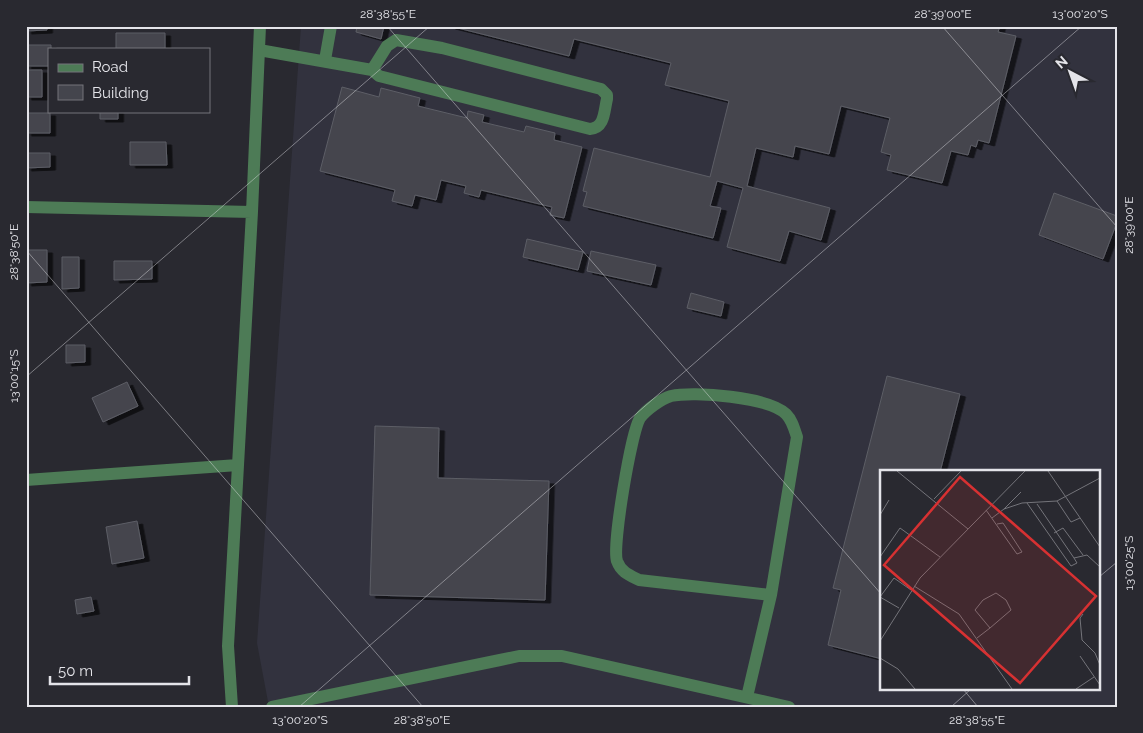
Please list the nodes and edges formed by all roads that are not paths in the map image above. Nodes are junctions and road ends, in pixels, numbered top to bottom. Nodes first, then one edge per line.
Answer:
1 (260, 26) edge
2 (331, 26) edge
3 (259, 50) junction
4 (325, 60) junction
5 (372, 70) junction
6 (26, 207) edge
7 (252, 212) junction
8 (238, 465) junction
9 (26, 480) edge
10 (771, 595) junction
11 (747, 696) junction
12 (232, 707) edge
13 (272, 707) edge
14 (789, 707) edge

1 - 3 street
2 - 4 street
3 - 4 street
3 - 7 street
4 - 5 street
5 - 5 street
6 - 7 street
7 - 8 street
8 - 9 street
8 - 12 street
10 - 10 street
10 - 11 street
11 - 13 street
11 - 14 street

